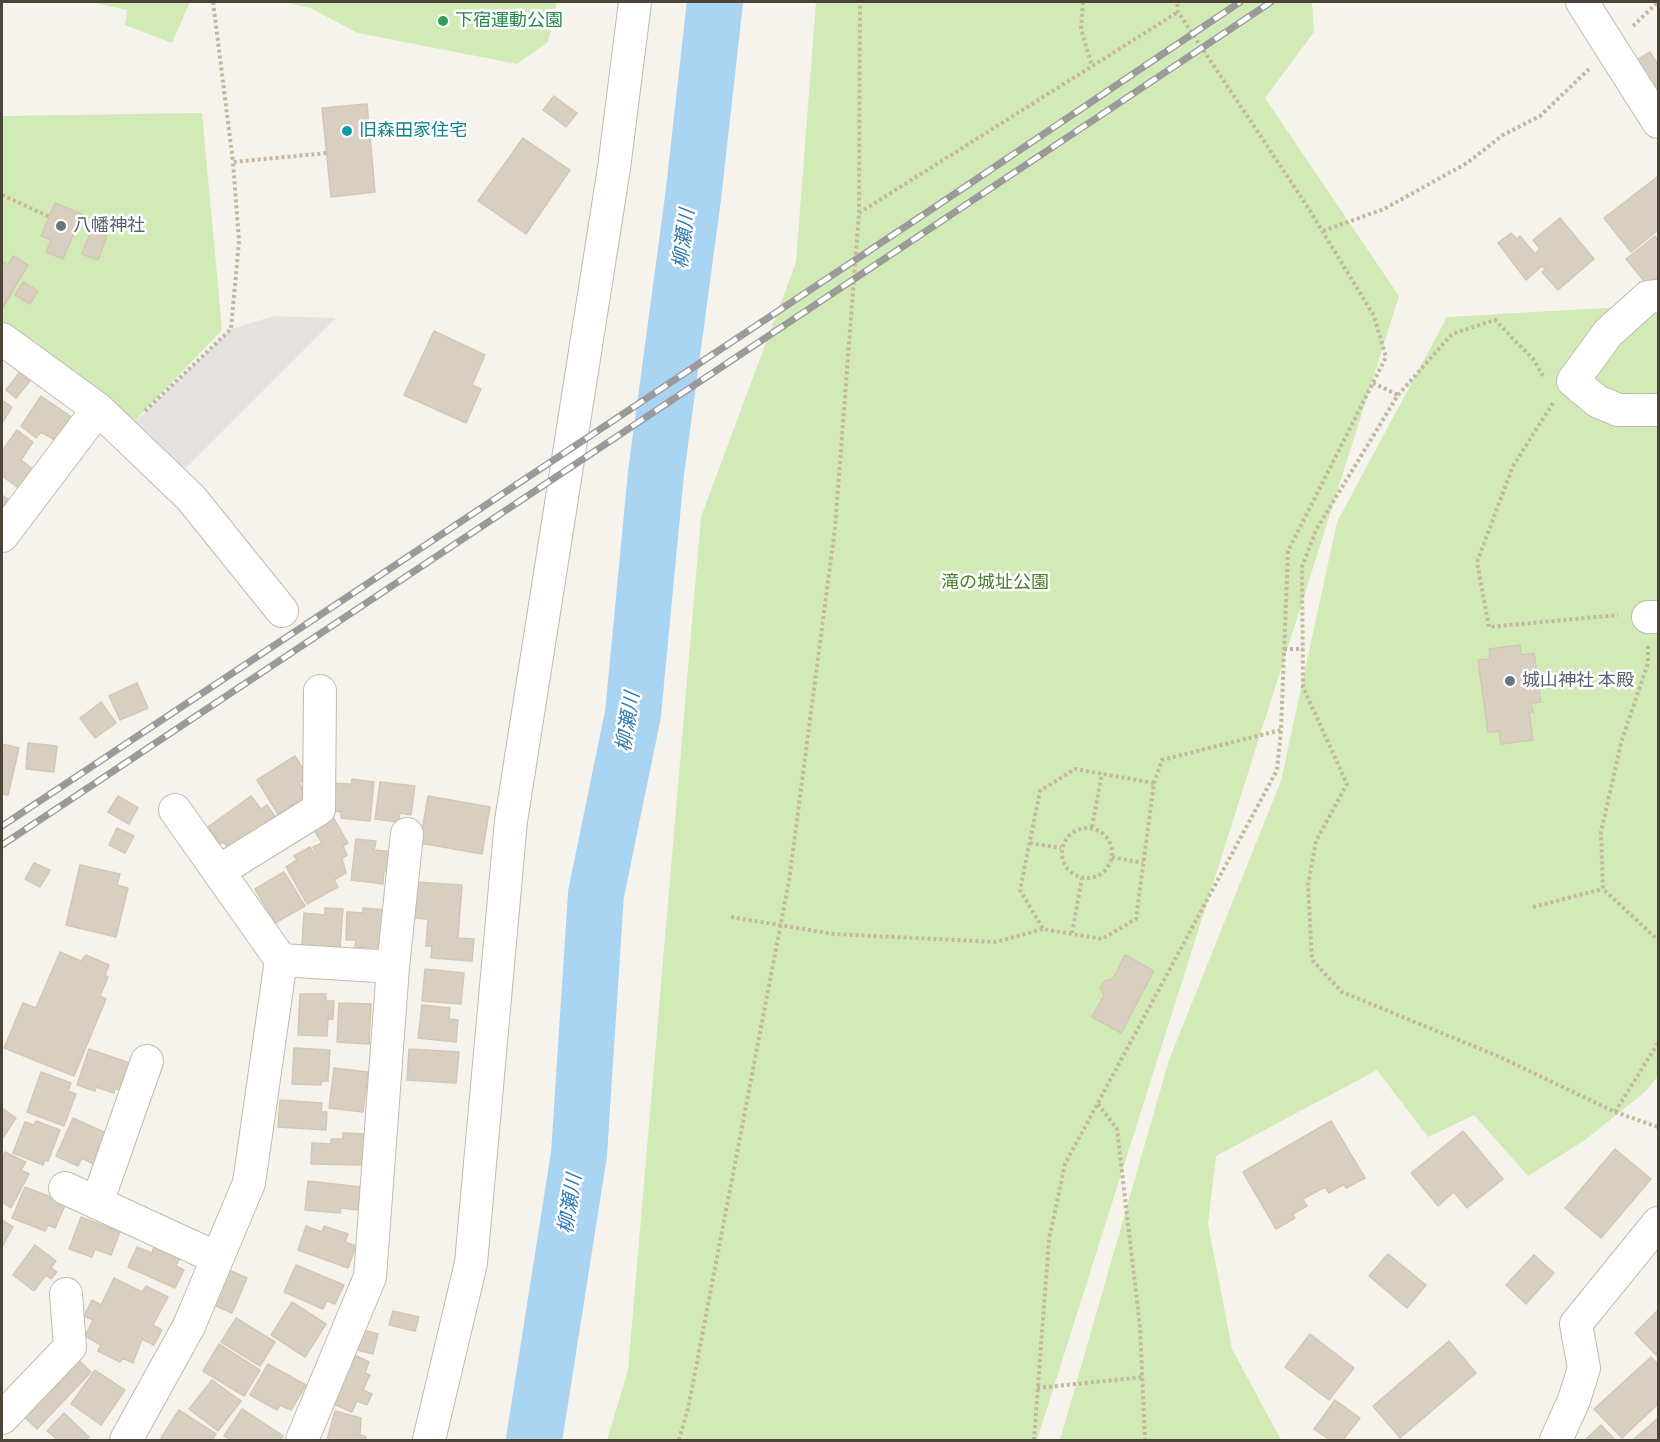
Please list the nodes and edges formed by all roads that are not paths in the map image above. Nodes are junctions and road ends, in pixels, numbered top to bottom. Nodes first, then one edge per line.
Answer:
1 (635, 2) edge
2 (1582, 2) edge
3 (1659, 122) edge
4 (1659, 296) edge
5 (2, 339) edge
6 (98, 409) junction
7 (1659, 410) edge
8 (2, 536) edge
9 (282, 611) dead end
10 (320, 691) dead end
11 (175, 810) dead end
12 (406, 834) dead end
13 (219, 871) junction
14 (281, 960) junction
15 (393, 967) junction
16 (147, 1061) dead end
17 (65, 1188) dead end
18 (97, 1203) junction
19 (1659, 1223) edge
20 (218, 1258) junction
21 (66, 1294) dead end
22 (6, 1404) edge
23 (126, 1440) edge
24 (302, 1440) edge
25 (429, 1440) edge
26 (1556, 1440) edge

1 - 25 street
2 - 3 street
4 - 7 street
5 - 6 street
6 - 8 street
6 - 9 street
10 - 13 street
11 - 13 street
12 - 15 street
13 - 14 street
14 - 15 street
14 - 20 street
15 - 24 street
16 - 18 street
17 - 18 street
18 - 20 street
19 - 26 street
20 - 23 street
21 - 22 street

